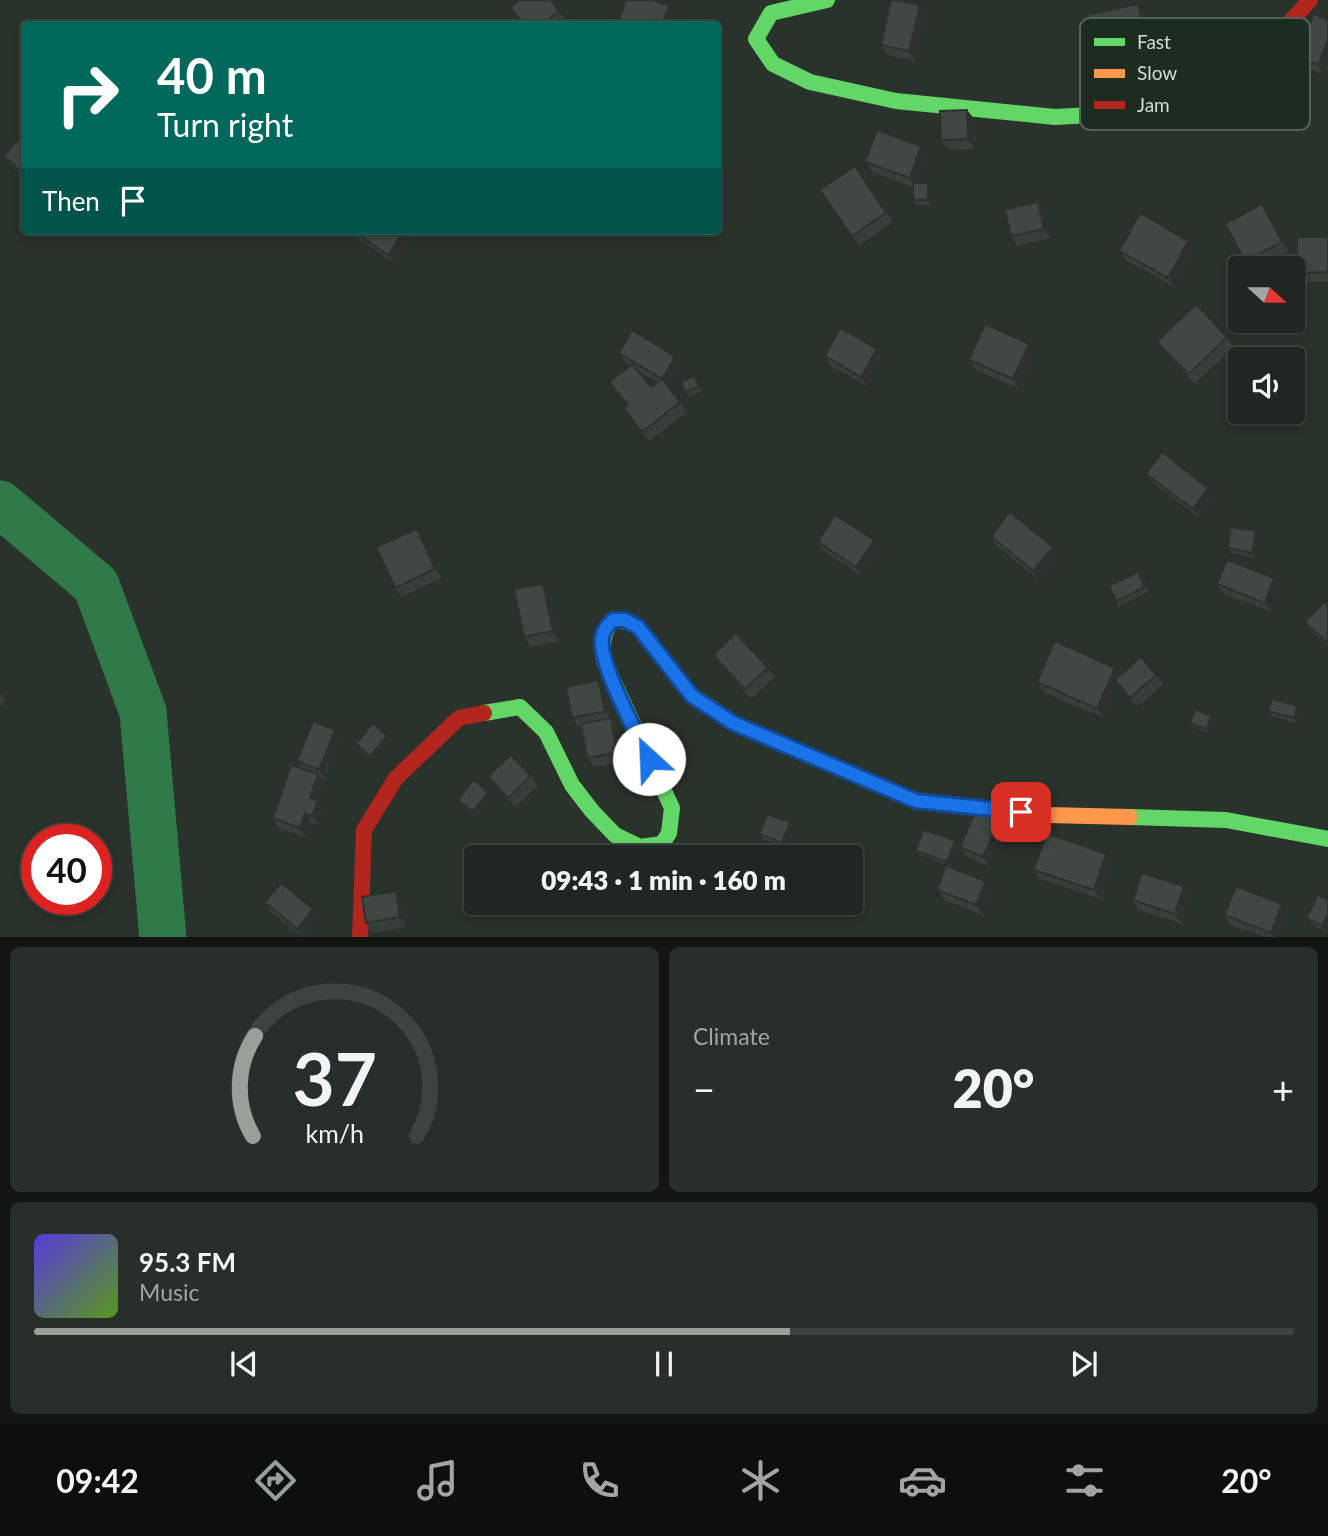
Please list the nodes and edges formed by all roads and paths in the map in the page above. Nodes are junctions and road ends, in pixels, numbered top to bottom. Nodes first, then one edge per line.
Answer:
1 (827, 0) edge
2 (1310, 0) edge
3 (1294, 18) edge
4 (1080, 116) edge
5 (1328, 839) edge
6 (360, 937) edge

1 - 4 street
2 - 3 street
5 - 6 street

